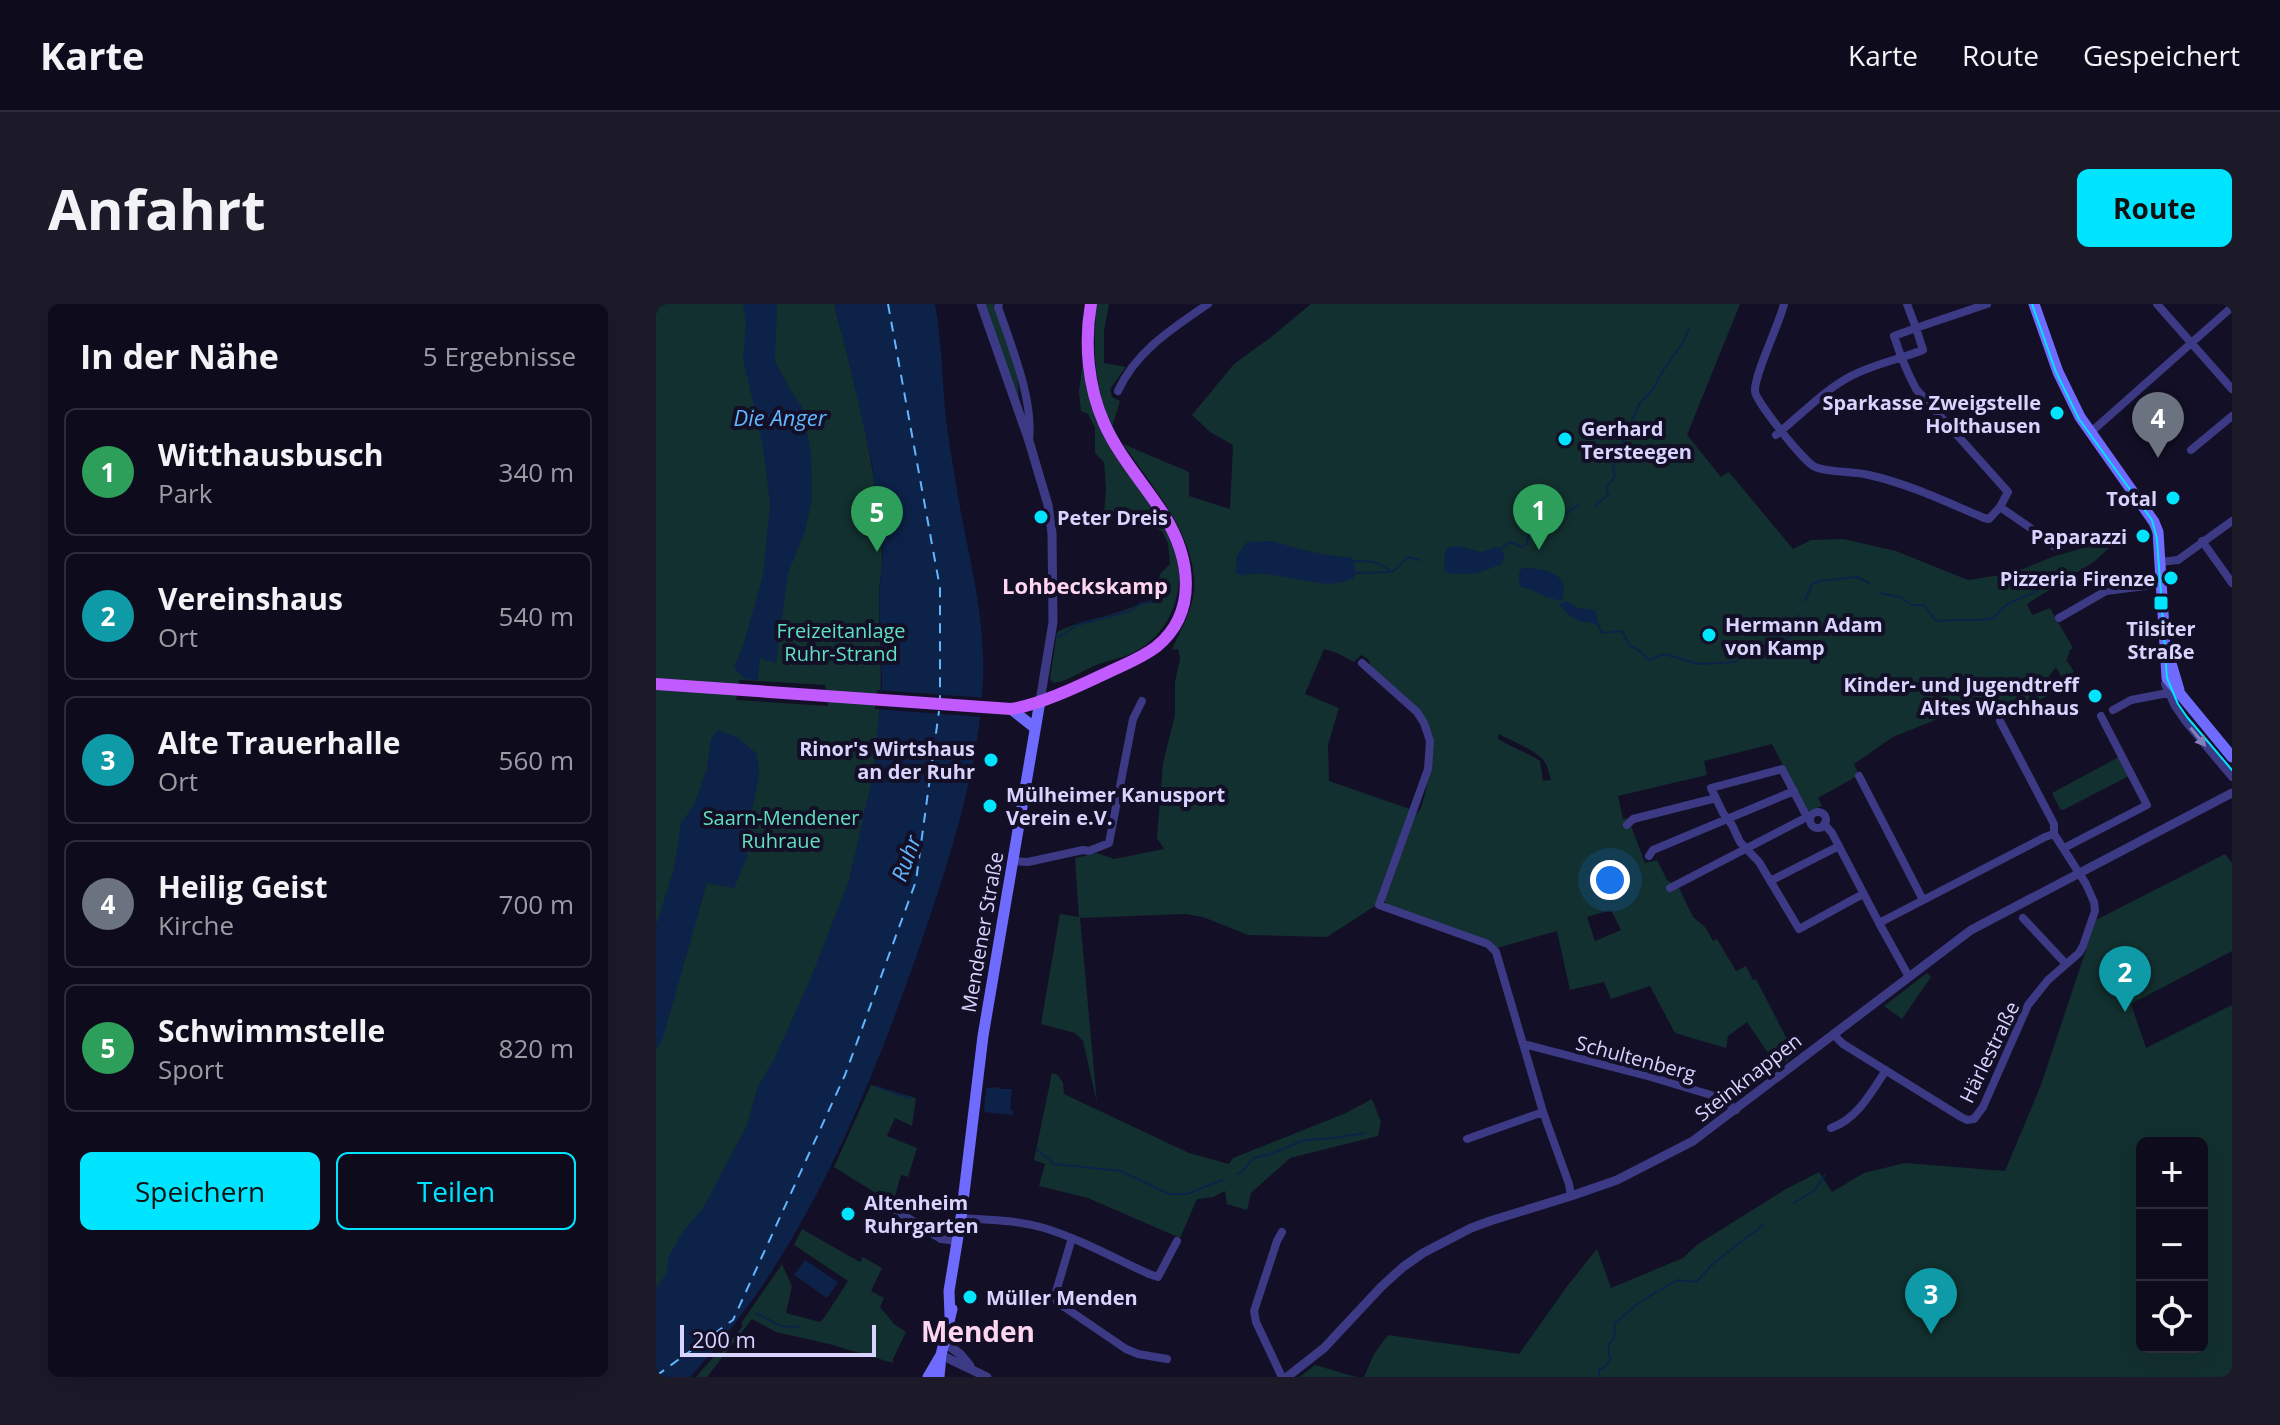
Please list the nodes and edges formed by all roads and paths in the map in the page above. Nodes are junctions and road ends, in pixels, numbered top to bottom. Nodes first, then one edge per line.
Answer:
1 (981, 304) edge
2 (999, 304) edge
3 (1091, 304) edge
4 (1208, 304) edge
5 (1784, 304) edge
6 (1907, 304) edge
7 (1987, 304) edge
8 (2034, 304) edge
9 (2157, 304) edge
10 (2232, 307) edge
11 (1916, 328) junction
12 (2192, 344) junction
13 (1902, 358) junction
14 (2232, 389) edge
15 (1118, 391) dead end
16 (2232, 416) edge
17 (2091, 432) junction
18 (1779, 433) junction
19 (1029, 441) junction
20 (2191, 450) dead end
21 (2000, 507) junction
22 (2232, 521) edge
23 (2202, 541) junction
24 (2057, 549) dead end
25 (2160, 562) junction
26 (2232, 583) edge
27 (2161, 584) junction
28 (2059, 618) dead end
29 (2165, 647) junction
30 (1362, 663) dead end
31 (656, 684) edge
32 (2174, 692) junction
33 (1040, 701) junction
34 (1142, 701) dead end
35 (1009, 709) junction
36 (2113, 710) dead end
37 (2101, 716) dead end
38 (2000, 721) dead end
39 (1035, 728) junction
40 (2232, 757) edge
41 (1859, 776) dead end
42 (2232, 777) edge
43 (1794, 791) junction
44 (2232, 793) edge
45 (1716, 798) junction
46 (1808, 818) junction
47 (1727, 819) junction
48 (1627, 825) dead end
49 (2054, 834) junction
50 (1839, 846) junction
51 (1747, 848) junction
52 (2064, 848) junction
53 (1649, 856) dead end
54 (1012, 861) junction
55 (2078, 873) junction
56 (1770, 881) junction
57 (1670, 888) dead end
58 (1863, 894) junction
59 (1923, 900) junction
60 (2023, 918) dead end
61 (1879, 923) junction
62 (2066, 964) junction
63 (1909, 977) junction
64 (1833, 1034) junction
65 (1524, 1044) junction
66 (1886, 1070) junction
67 (1736, 1110) junction
68 (1543, 1112) junction
69 (1831, 1128) dead end
70 (1467, 1139) dead end
71 (1571, 1196) junction
72 (889, 1206) dead end
73 (961, 1218) junction
74 (1282, 1232) dead end
75 (1072, 1238) junction
76 (958, 1241) junction
77 (1177, 1241) dead end
78 (943, 1349) junction
79 (1167, 1359) dead end
80 (928, 1377) edge
81 (939, 1377) edge
82 (987, 1377) edge
83 (1285, 1377) edge

1 - 19 street, Mendener Straße
2 - 19 street, Mendener Straße
3 - 33 main road
4 - 15 street
5 - 18 street
6 - 11 street
7 - 11 street
8 - 17 main road
9 - 12 street
10 - 12 street
11 - 13 street
11 - 13 street
12 - 14 street
12 - 17 street
13 - 18 street
13 - 21 street
16 - 20 street
17 - 25 main road
18 - 21 street
19 - 33 street, Mendener Straße
21 - 24 street
22 - 23 street
23 - 25 street
23 - 26 street
25 - 27 main road
27 - 28 street
27 - 29 main road
29 - 32 main road
29 - 32 main road
30 - 65 street
31 - 35 main road
32 - 36 street
32 - 40 main road
32 -> 42 street
33 - 35 main road
33 - 39 main road, Mendener Straße
34 - 54 street
35 - 39 main road
37 - 52 street
38 - 49 street, Härlestraße
39 - 54 main road, Mendener Straße
41 - 59 street
43 - 45 street
43 - 46 street
43 - 47 street
44 - 55 street, Steinknappen
45 - 47 street
45 - 48 street
46 - 50 street
46 - 51 street
47 - 51 street
47 - 53 street
49 - 52 street, Härlestraße
49 - 59 street
50 - 56 street
50 - 58 street
51 - 56 street
51 - 57 street
52 - 55 street, Härlestraße
54 - 73 main road, Mendener Straße
55 - 62 street, Härlestraße
55 - 63 street, Steinknappen
56 - 58 street
58 - 61 street
59 - 61 street
60 - 62 street
61 - 63 street
62 - 66 street, Härlestraße
63 - 64 street, Steinknappen
64 - 66 street
64 - 67 street, Steinknappen
65 - 67 street, Schultenberg
65 - 68 street
66 - 69 street
67 - 71 street, Steinknappen
68 - 70 street
68 - 71 street
71 - 83 street, Steinknappen
72 - 76 street
73 - 75 street
73 - 76 main road, Mendener Straße
74 - 83 street
75 - 77 street
75 - 79 street
76 - 78 main road, Mendener Straße
78 - 80 main road, Mendener Straße
78 - 81 main road, Mendener Straße
78 - 82 street

